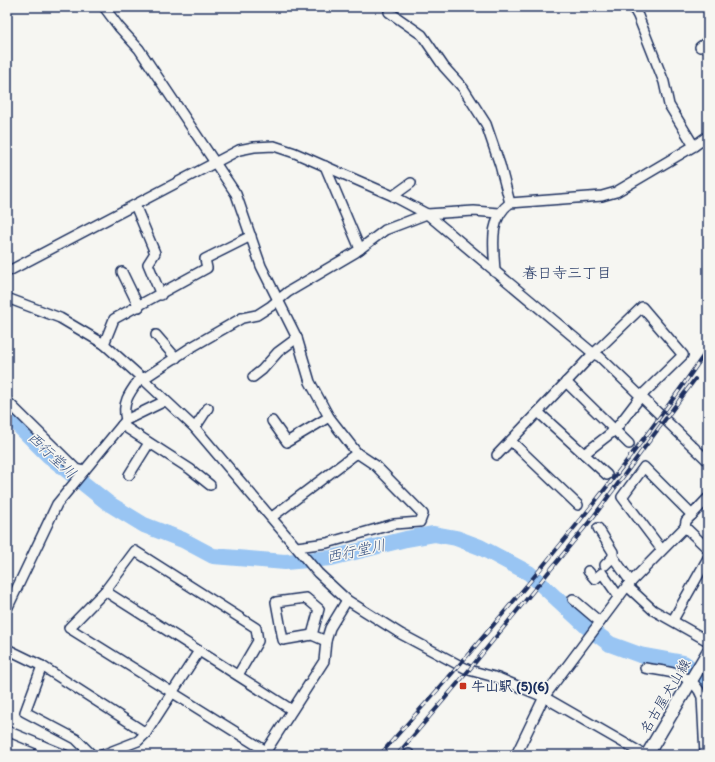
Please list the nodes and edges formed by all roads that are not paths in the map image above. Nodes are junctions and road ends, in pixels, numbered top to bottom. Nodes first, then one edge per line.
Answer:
1 (104, 7) edge
2 (633, 7) edge
3 (389, 12) dead end
4 (708, 41) edge
5 (700, 47) dead end
6 (708, 136) edge
7 (694, 146) junction
8 (216, 163) junction
9 (325, 166) junction
10 (411, 183) dead end
11 (393, 196) junction
12 (510, 203) junction
13 (135, 205) junction
14 (500, 213) junction
15 (427, 214) junction
16 (251, 236) junction
17 (360, 249) junction
18 (7, 272) edge
19 (122, 272) dead end
20 (495, 272) junction
21 (161, 295) junction
22 (7, 298) edge
23 (278, 300) junction
24 (139, 307) junction
25 (156, 335) dead end
26 (297, 338) junction
27 (104, 344) junction
28 (594, 354) junction
29 (176, 358) junction
30 (254, 377) dead end
31 (142, 378) junction
32 (566, 382) junction
33 (641, 396) junction
34 (7, 401) edge
35 (165, 401) junction
36 (208, 408) dead end
37 (538, 412) junction
38 (329, 417) junction
39 (272, 421) dead end
40 (124, 422) junction
41 (195, 428) junction
42 (615, 430) junction
43 (511, 441) junction
44 (149, 443) junction
45 (630, 444) dead end
46 (357, 453) junction
47 (584, 454) junction
48 (497, 455) dead end
49 (708, 461) edge
50 (84, 472) junction
51 (129, 475) dead end
52 (607, 475) dead end
53 (210, 485) dead end
54 (708, 498) edge
55 (578, 505) dead end
56 (692, 515) junction
57 (272, 517) junction
58 (685, 527) junction
59 (598, 528) dead end
60 (298, 549) junction
61 (708, 549) edge
62 (662, 550) junction
63 (613, 558) junction
64 (708, 558) edge
65 (605, 565) dead end
66 (588, 571) dead end
67 (629, 584) junction
68 (105, 591) junction
69 (619, 597) junction
70 (573, 599) dead end
71 (347, 600) junction
72 (7, 609) edge
73 (673, 620) junction
74 (599, 623) junction
75 (312, 635) junction
76 (326, 641) junction
77 (708, 641) edge
78 (7, 650) edge
79 (199, 651) junction
80 (706, 656) edge
81 (42, 666) junction
82 (645, 668) dead end
83 (238, 675) junction
84 (692, 680) junction
85 (172, 692) junction
86 (544, 697) junction
87 (292, 710) junction
88 (7, 731) edge
89 (146, 733) junction
90 (42, 746) junction
91 (38, 755) edge
92 (65, 755) edge
93 (92, 755) edge
94 (102, 755) edge
95 (516, 755) edge
96 (646, 755) edge
97 (705, 755) edge

1 - 8 street
2 - 7 street
3 - 12 street
4 - 5 street
6 - 7 street
7 - 12 street
8 - 9 street
8 - 13 street
8 - 16 street
9 - 11 street
9 - 17 street
10 - 11 street
11 - 15 street
12 - 14 street
13 - 18 street
13 - 21 street
14 - 15 street
14 - 20 street
15 - 17 street
15 - 20 street
16 - 21 street
16 - 23 street
17 - 23 street
19 - 24 street
20 - 28 street
21 - 24 street
22 - 27 street
23 - 26 street
23 - 29 street
24 - 27 street
25 - 29 street
26 - 30 street
26 - 38 street
27 - 31 street
28 - 32 street
28 - 33 street
28 - 33 street
29 - 31 street
31 - 35 street
31 - 40 street
32 - 37 street
32 - 42 street
33 - 42 street
33 - 49 street
34 - 50 street
35 - 40 street
35 - 41 street
36 - 41 street
37 - 43 street
37 - 47 street
38 - 39 street
38 - 46 street
40 - 44 street
40 - 50 street
41 - 57 street
42 - 45 street
42 - 47 street
43 - 48 street
43 - 55 street
44 - 51 street
44 - 53 street
46 - 57 street
46 - 60 street
47 - 52 street
50 - 72 street
54 - 56 street
56 - 58 street
56 - 62 street
57 - 60 street
58 - 61 street
58 - 62 street
59 - 63 street
60 - 71 street
62 - 67 street
63 - 65 street
63 - 67 street
64 - 73 street
66 - 69 street
67 - 69 street
67 - 73 street
68 - 79 street
68 - 83 street
68 - 85 street
69 - 74 street
70 - 74 street
71 - 76 street
71 - 86 street
73 - 77 street
74 - 86 street
75 - 75 street
75 - 76 street
76 - 87 street
78 - 81 street
79 - 83 street
79 - 85 street
80 - 84 main road, 名古屋犬山線
81 - 89 street
81 - 93 street
82 - 84 street
83 - 87 street
84 - 96 main road, 名古屋犬山線
84 - 97 street
85 - 87 street
85 - 89 street
86 - 95 street
86 - 96 street
88 - 90 street
89 - 94 street
90 - 91 street
90 - 92 street

